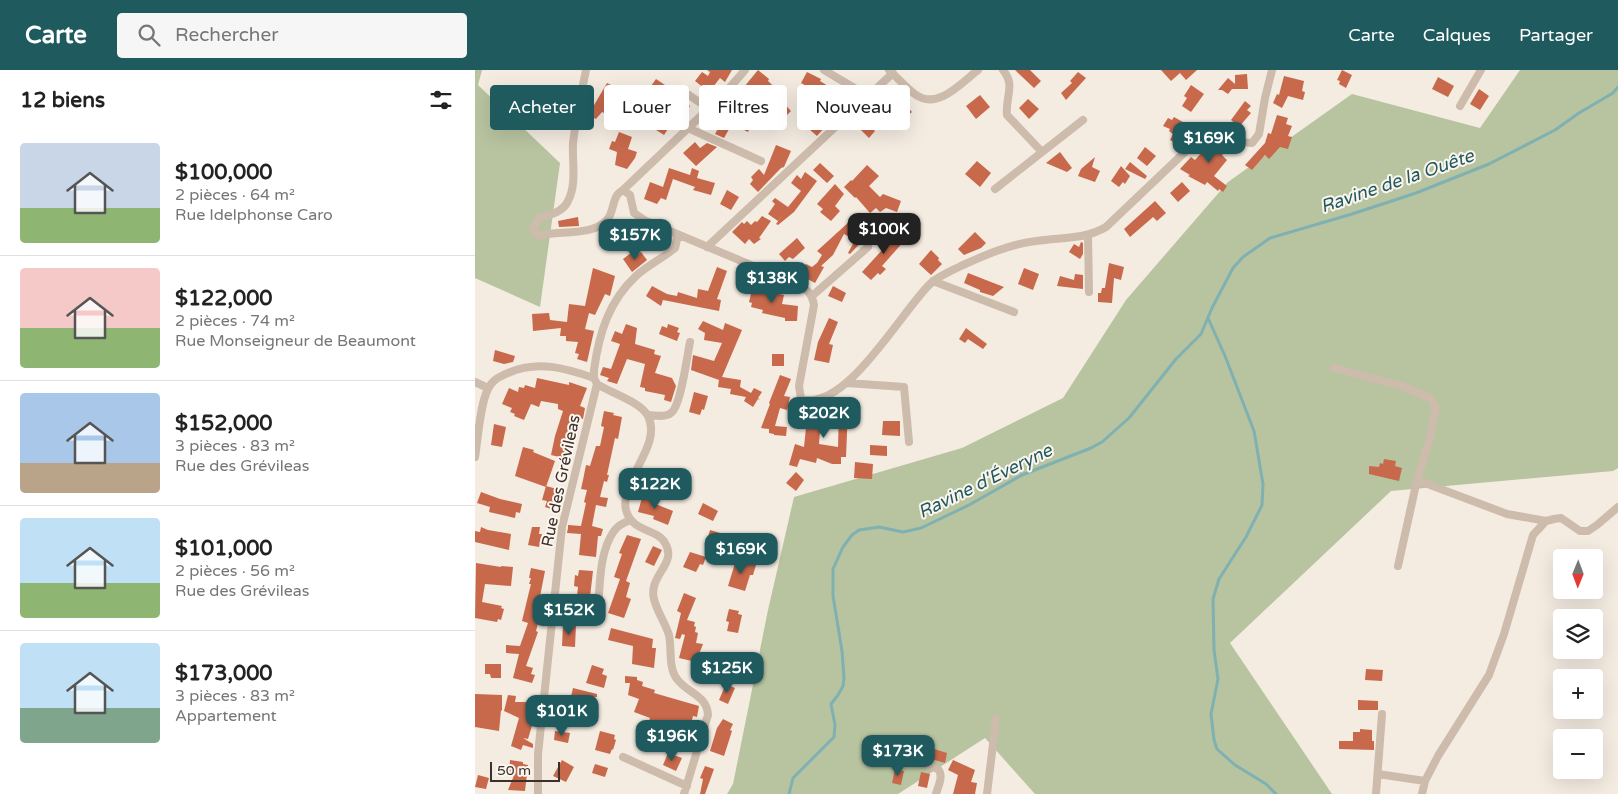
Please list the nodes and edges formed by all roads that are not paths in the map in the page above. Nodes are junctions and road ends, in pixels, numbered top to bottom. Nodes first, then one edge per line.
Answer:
1 (585, 70) edge
2 (745, 70) edge
3 (824, 70) edge
4 (977, 70) edge
5 (1003, 70) edge
6 (1272, 70) edge
7 (1481, 70) edge
8 (891, 71) edge
9 (732, 85) edge
10 (849, 85) edge
11 (878, 85) edge
12 (1459, 106) dead end
13 (699, 118) edge
14 (1083, 120) dead end
15 (689, 127) edge
16 (689, 128) edge
17 (686, 130) edge
18 (832, 130) edge
19 (1042, 152) junction
20 (761, 161) dead end
21 (623, 190) junction
22 (995, 190) dead end
23 (678, 235) junction
24 (1088, 235) junction
25 (868, 246) dead end
26 (707, 247) junction
27 (933, 281) junction
28 (1089, 292) dead end
29 (812, 296) junction
30 (1014, 312) dead end
31 (690, 342) dead end
32 (1334, 368) dead end
33 (596, 381) junction
34 (475, 382) edge
35 (847, 383) junction
36 (488, 388) junction
37 (648, 415) junction
38 (909, 442) dead end
39 (476, 447) edge
40 (475, 457) edge
41 (1417, 480) junction
42 (1618, 507) edge
43 (631, 520) junction
44 (1546, 521) junction
45 (1398, 566) dead end
46 (598, 611) dead end
47 (1382, 714) dead end
48 (996, 719) dead end
49 (623, 757) dead end
50 (918, 762) dead end
51 (1378, 774) junction
52 (1425, 782) junction
53 (686, 790) edge
54 (538, 794) edge
55 (936, 794) edge
56 (987, 794) edge
57 (1376, 794) edge
58 (1422, 794) edge

1 - 21 street
2 - 9 street
3 - 10 street
4 - 8 street
5 - 19 street
6 - 24 street
7 - 12 street
8 - 11 street
13 - 15 street
14 - 19 street
16 - 20 street
17 - 21 street
18 - 26 street
19 - 22 street
21 - 23 street
23 - 26 street
23 - 33 street, Rue des Grévileas
24 - 27 street
24 - 28 street
25 - 29 street
26 - 29 street
27 - 30 street
27 - 35 street
29 - 35 street
31 - 37 street
32 - 41 street
33 - 36 street
33 - 37 street
33 - 54 street, Rue des Grévileas
34 - 36 street
35 - 38 street
36 - 39 street
37 - 43 street
39 - 40 street
41 - 44 street
41 - 45 street
42 - 44 street
43 - 46 street
43 - 53 street
44 - 52 street
47 - 51 street
48 - 56 street
49 - 53 street
50 - 55 street
51 - 52 street
51 - 57 street
52 - 58 street

